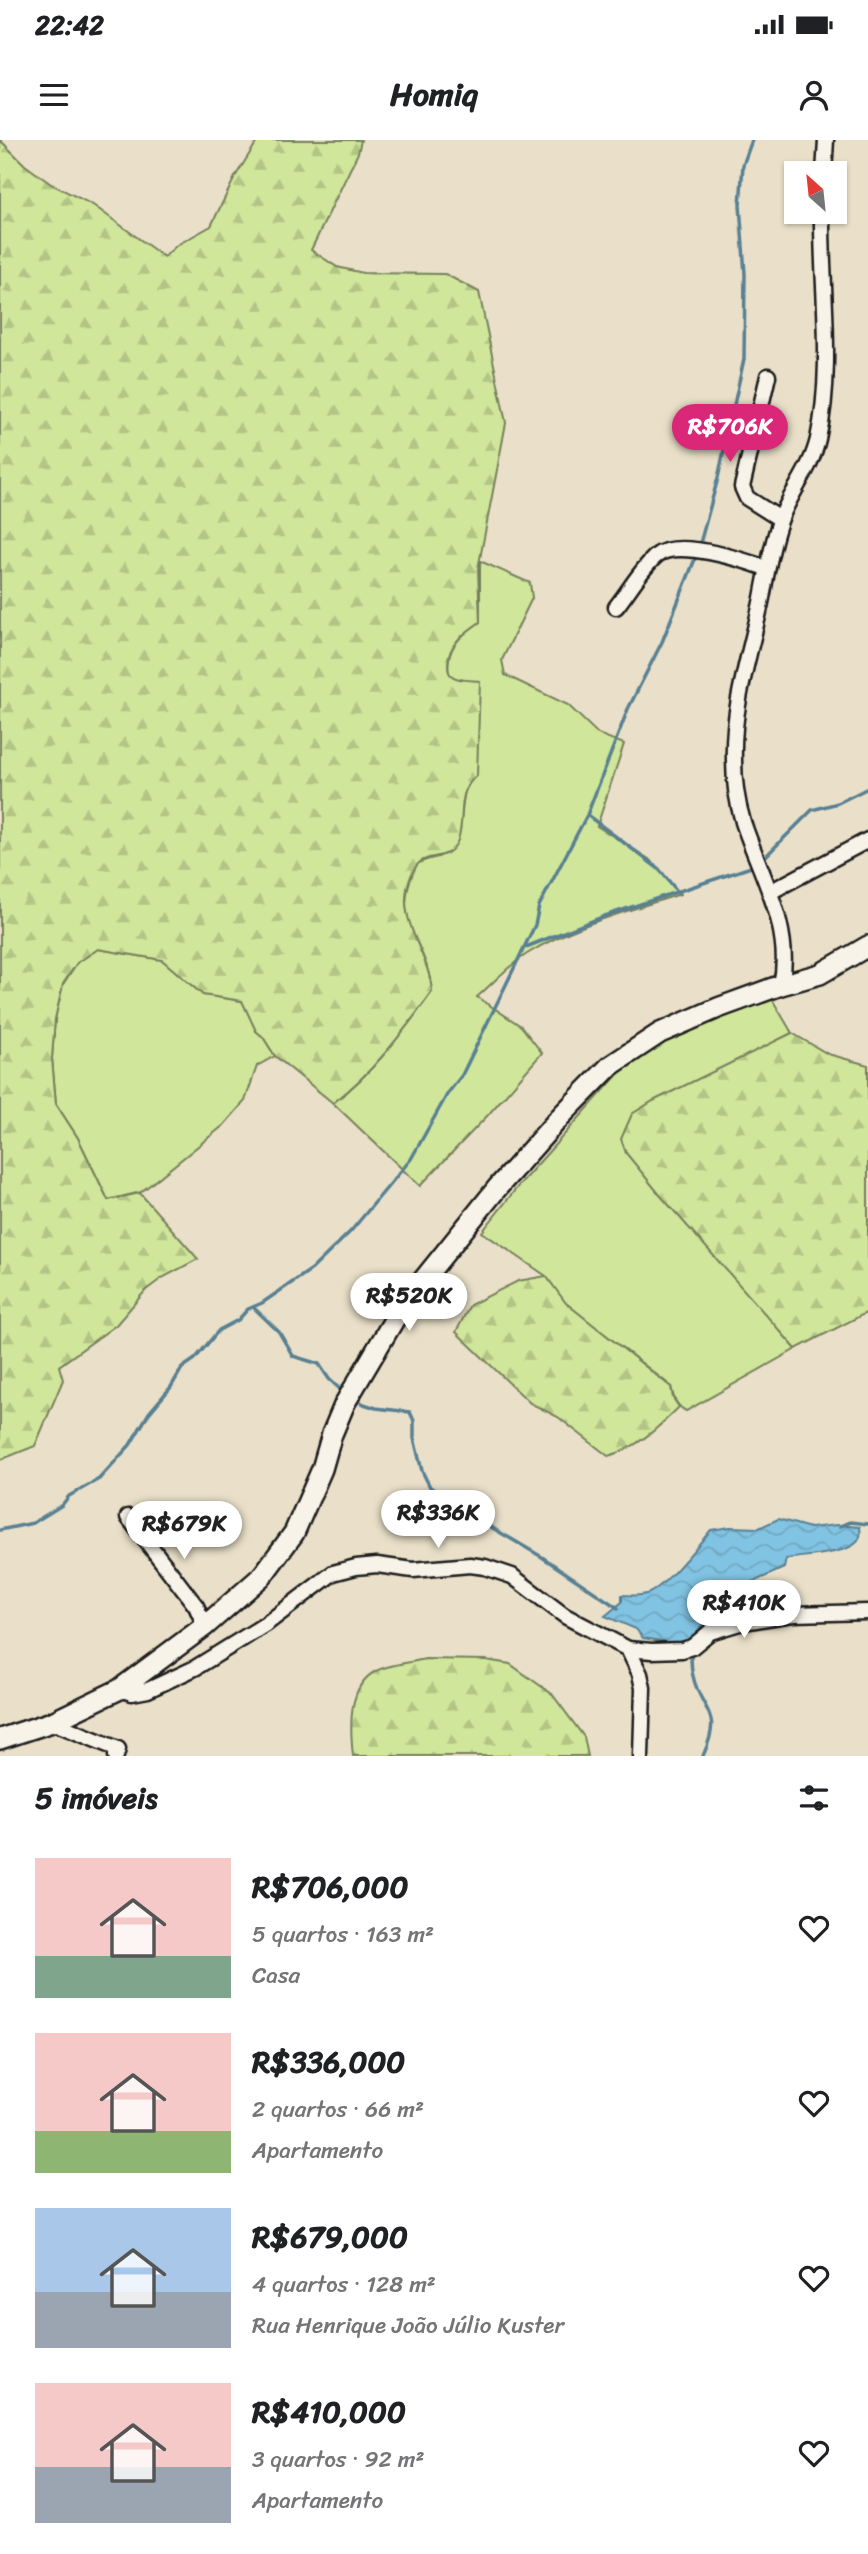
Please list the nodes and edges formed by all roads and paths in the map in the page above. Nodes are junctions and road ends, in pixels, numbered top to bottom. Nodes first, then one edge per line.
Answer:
1 (826, 140) edge
2 (825, 161) edge
3 (822, 224) edge
4 (768, 376) dead end
5 (780, 519) junction
6 (766, 568) junction
7 (616, 607) dead end
8 (868, 840) edge
9 (769, 892) junction
10 (868, 946) edge
11 (781, 985) junction
12 (128, 1517) dead end
13 (868, 1612) edge
14 (205, 1626) junction
15 (628, 1648) junction
16 (120, 1689) junction
17 (52, 1722) junction
18 (0, 1739) edge
19 (119, 1754) edge
20 (641, 1756) edge

1 - 2 street
3 - 5 street
4 - 5 street
5 - 6 street
6 - 7 street
6 - 9 street
8 - 9 street
9 - 11 street
10 - 11 street
11 - 14 street
12 - 14 street
13 - 15 street
14 - 16 street
15 - 16 street
15 - 20 street
16 - 17 street
17 - 18 street
17 - 19 street

